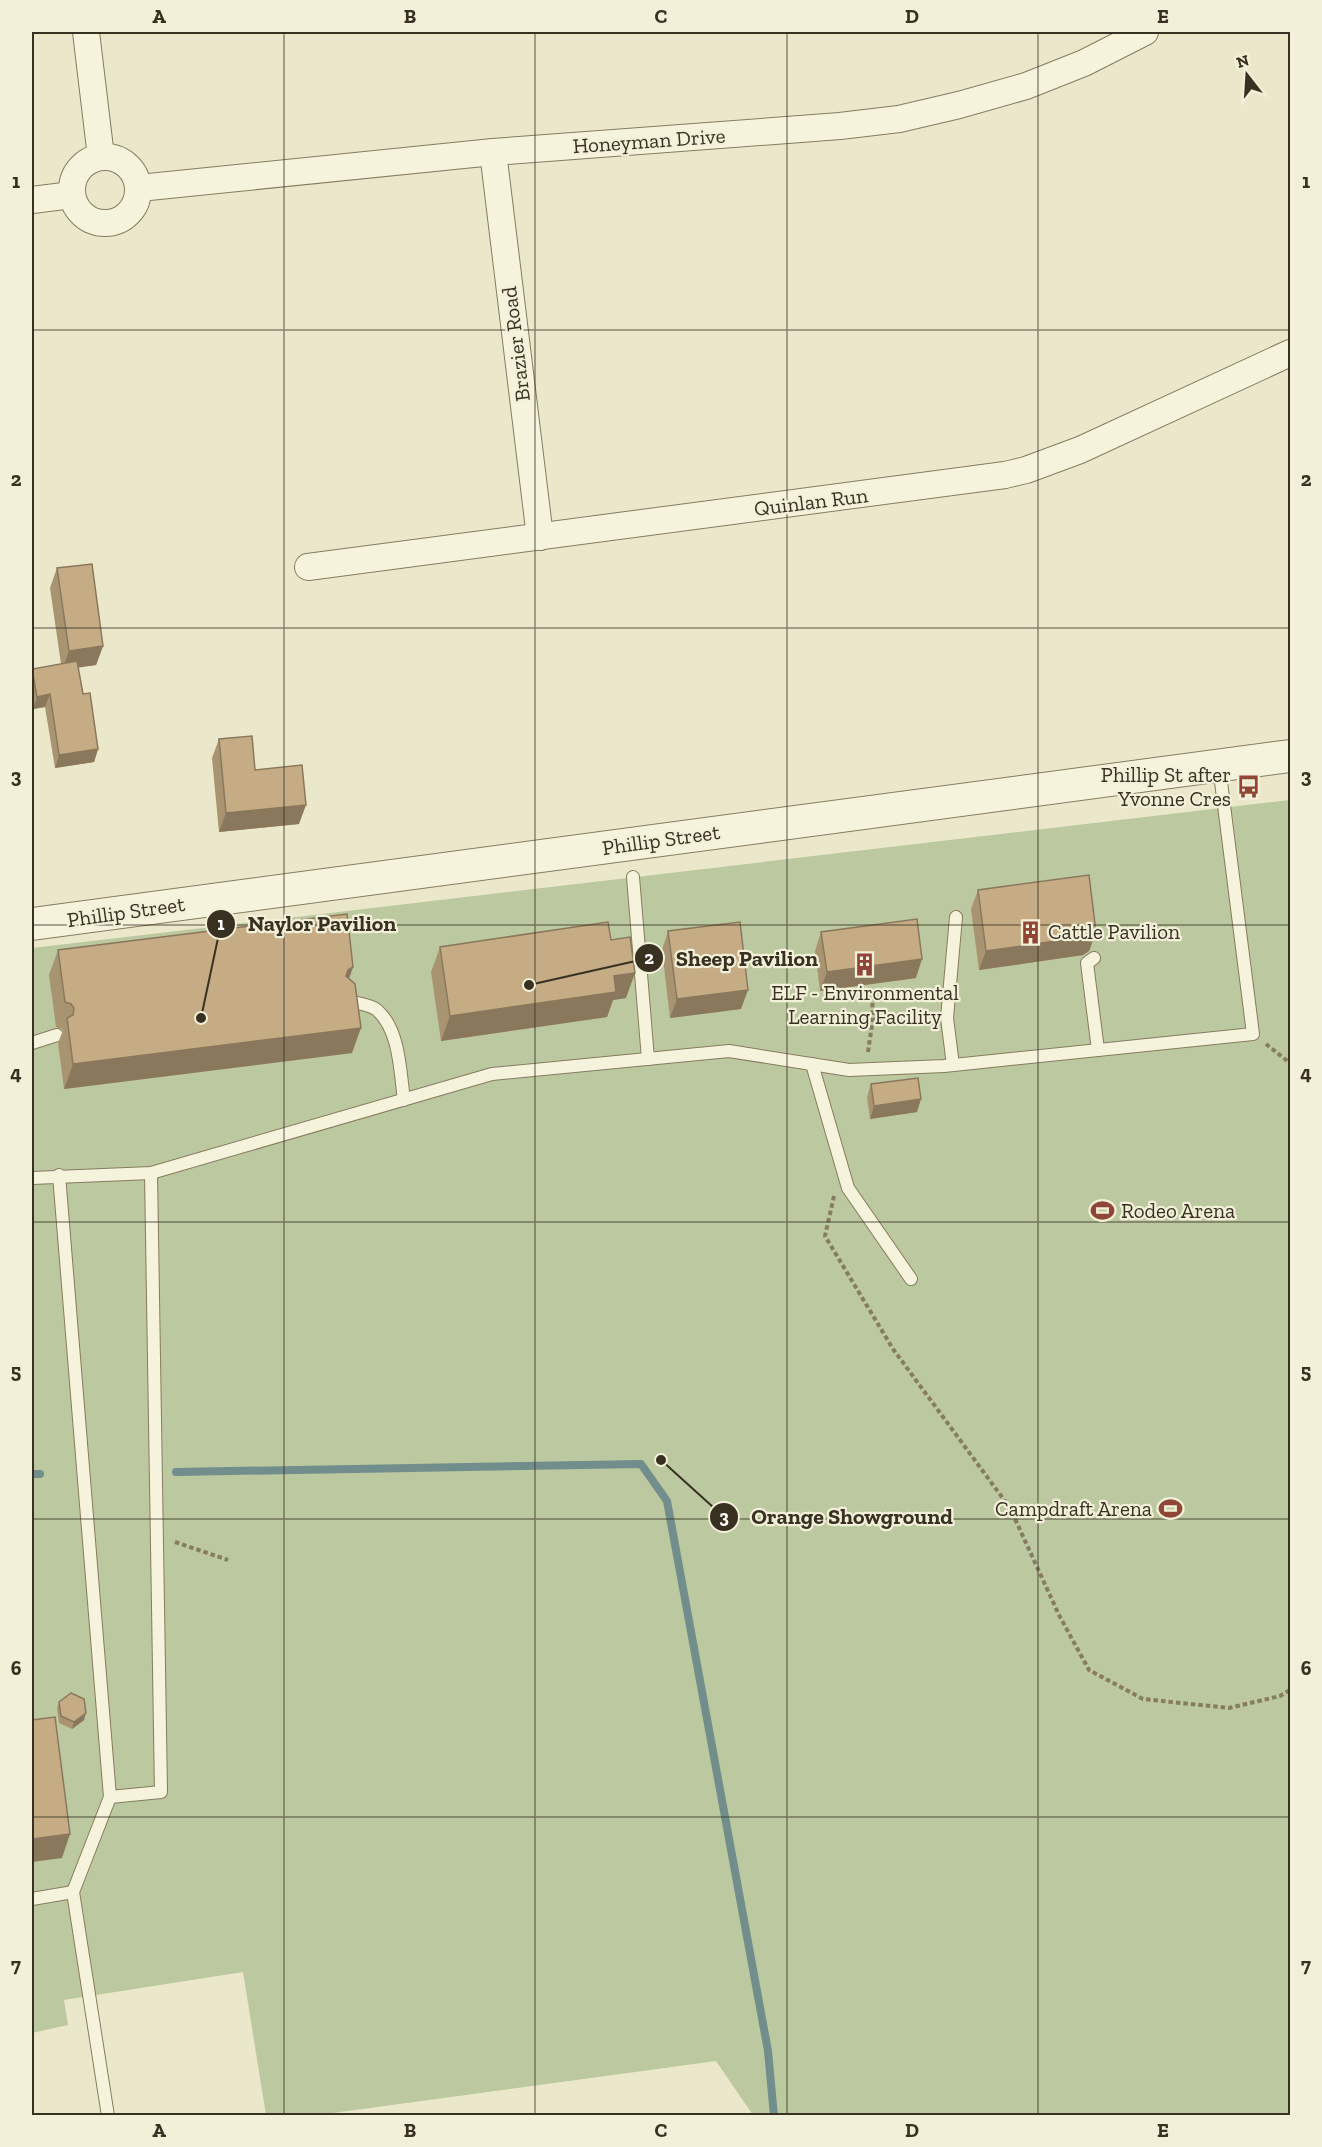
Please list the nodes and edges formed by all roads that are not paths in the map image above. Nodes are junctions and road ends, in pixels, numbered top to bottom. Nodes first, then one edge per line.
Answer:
1 (86, 32) edge
2 (1145, 32) edge
3 (493, 152) junction
4 (101, 157) junction
5 (139, 188) junction
6 (72, 195) junction
7 (32, 200) edge
8 (1290, 353) edge
9 (540, 537) junction
10 (309, 567) dead end
11 (1290, 756) edge
12 (1218, 765) junction
13 (633, 877) dead end
14 (956, 917) dead end
15 (32, 924) edge
16 (1094, 957) dead end
17 (345, 1000) edge
18 (57, 1035) dead end
19 (32, 1043) edge
20 (1098, 1050) junction
21 (648, 1059) junction
22 (812, 1064) junction
23 (952, 1065) junction
24 (404, 1100) junction
25 (151, 1173) junction
26 (59, 1175) junction
27 (32, 1178) edge
28 (911, 1280) dead end
29 (110, 1797) junction
30 (73, 1892) junction
31 (32, 1899) edge
32 (108, 2115) edge

1 - 4 street
2 - 3 street, Honeyman Drive
3 - 5 street, Honeyman Drive
3 - 9 street, Brazier Road
4 - 5 street
4 - 6 street
5 - 6 street
6 - 7 street
8 - 9 street, Quinlan Run
9 - 10 street, Quinlan Run
11 - 12 street, Phillip Street
12 - 15 street, Phillip Street
12 - 20 lane
13 - 21 lane
14 - 23 lane
16 - 20 lane
17 - 24 lane
18 - 19 lane
20 - 23 lane
21 - 22 lane
21 - 24 lane
22 - 23 lane
22 - 28 lane
24 - 25 lane
25 - 26 lane
25 - 29 lane
26 - 27 lane
26 - 29 lane
29 - 30 lane
30 - 31 lane
30 - 32 lane

